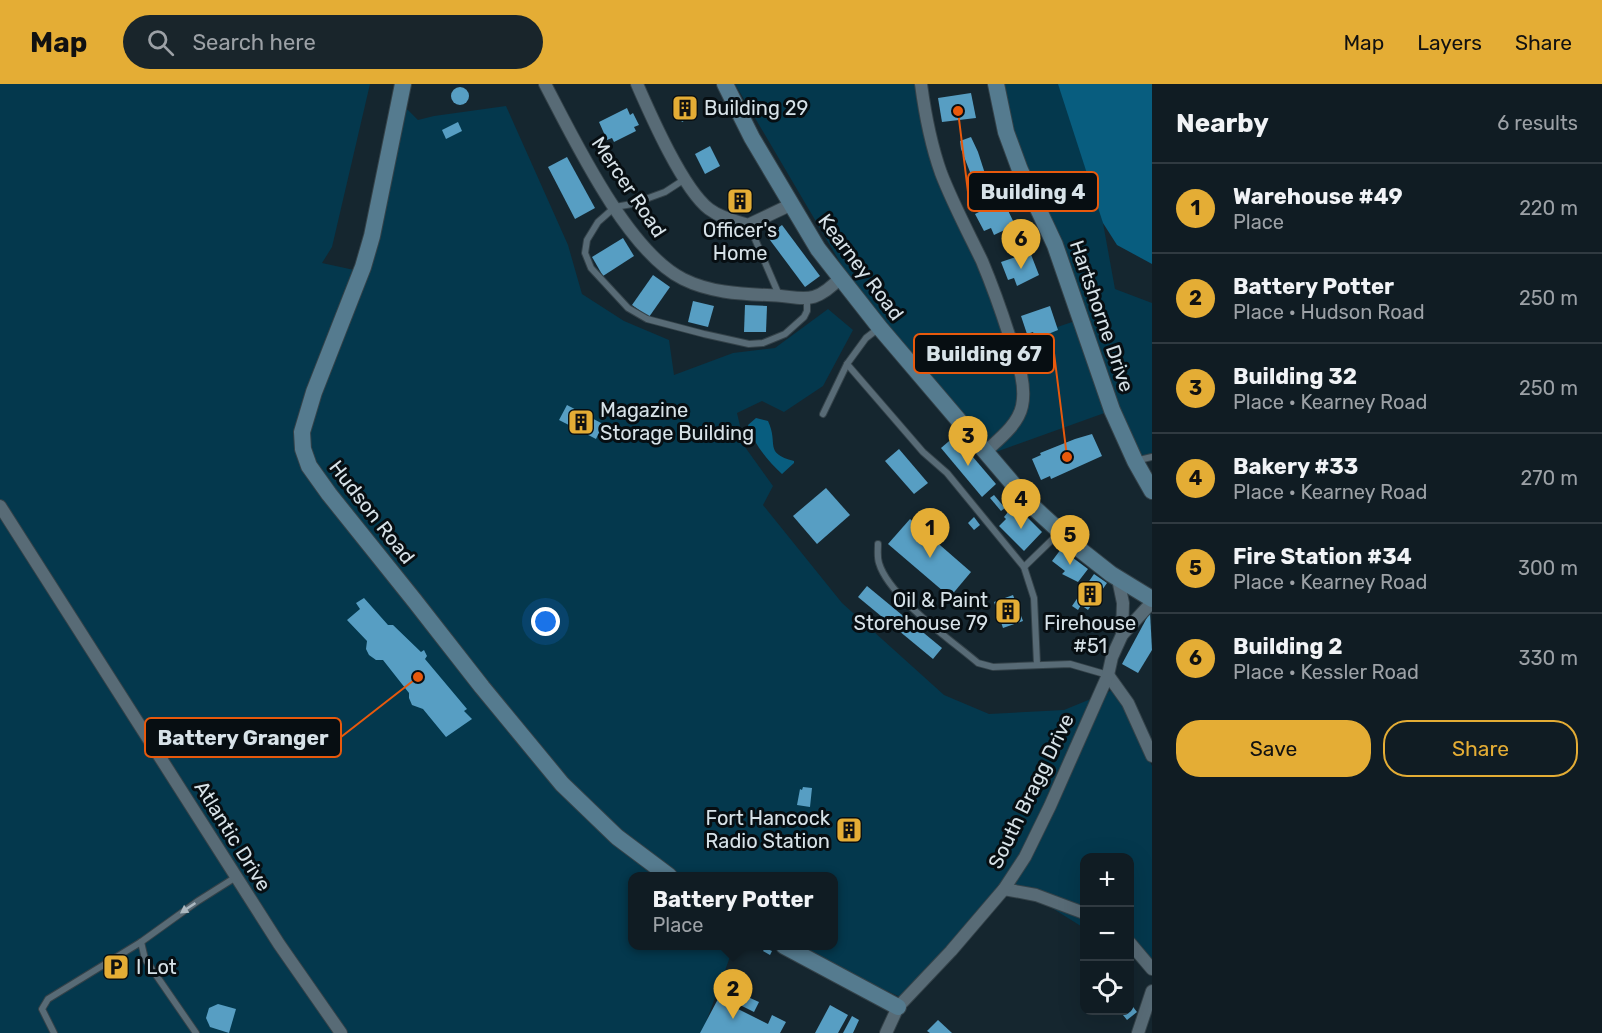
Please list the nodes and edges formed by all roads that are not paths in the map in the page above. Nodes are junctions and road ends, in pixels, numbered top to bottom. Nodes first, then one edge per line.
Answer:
1 (403, 84) edge
2 (545, 84) edge
3 (637, 84) edge
4 (725, 84) edge
5 (921, 84) edge
6 (996, 84) edge
7 (685, 178) junction
8 (790, 205) junction
9 (615, 207) junction
10 (748, 225) junction
11 (841, 277) junction
12 (779, 295) junction
13 (807, 299) junction
14 (880, 328) junction
15 (847, 364) junction
16 (823, 414) dead end
17 (985, 452) junction
18 (1152, 456) edge
19 (1135, 461) junction
20 (1152, 491) edge
21 (0, 506) edge
22 (1060, 532) junction
23 (878, 544) dead end
24 (1024, 567) junction
25 (1118, 579) junction
26 (1152, 601) edge
27 (1122, 635) junction
28 (1037, 664) junction
29 (1108, 675) junction
30 (1152, 756) edge
31 (664, 872) edge
32 (236, 877) junction
33 (1004, 890) junction
34 (1080, 912) edge
35 (141, 942) junction
36 (1134, 948) edge
37 (793, 950) edge
38 (1152, 969) edge
39 (1152, 991) edge
40 (898, 1007) junction
41 (54, 1033) edge
42 (196, 1033) edge
43 (341, 1033) edge
44 (886, 1033) edge
45 (1138, 1033) edge

1 - 31 street, Hudson Road
2 - 9 street, Mercer Road
3 - 7 street
4 - 8 street, Kearney Road
5 - 17 street
6 - 19 street, Hartshorne Drive
7 - 9 lane
7 - 10 street
8 - 10 street
8 - 11 street, Kearney Road
9 - 12 street, Mercer Road
9 - 13 lane
10 - 12 lane
11 - 13 street
11 - 14 street, Kearney Road
12 - 13 street, Mercer Road
14 - 15 lane
14 - 17 street, Kearney Road
15 - 16 lane
15 - 24 lane
17 - 22 street, Kearney Road
18 - 19 lane
19 - 20 street, Hartshorne Drive
21 - 32 street, Atlantic Drive
22 - 24 lane
22 - 25 street, Kearney Road
23 - 28 lane
24 - 28 lane
25 - 26 street, Kearney Road
25 - 27 street, South Bragg Drive
26 - 27 street, South Bragg Drive
27 - 29 street, South Bragg Drive
28 - 29 lane
29 - 30 street
29 - 33 street, South Bragg Drive
32 -> 35 lane
32 - 43 street, Atlantic Drive
33 - 34 street
33 - 40 street, South Bragg Drive
35 - 41 lane
35 - 42 lane
36 - 38 street
37 - 40 street
39 - 45 street
40 - 44 street, South Bragg Drive

